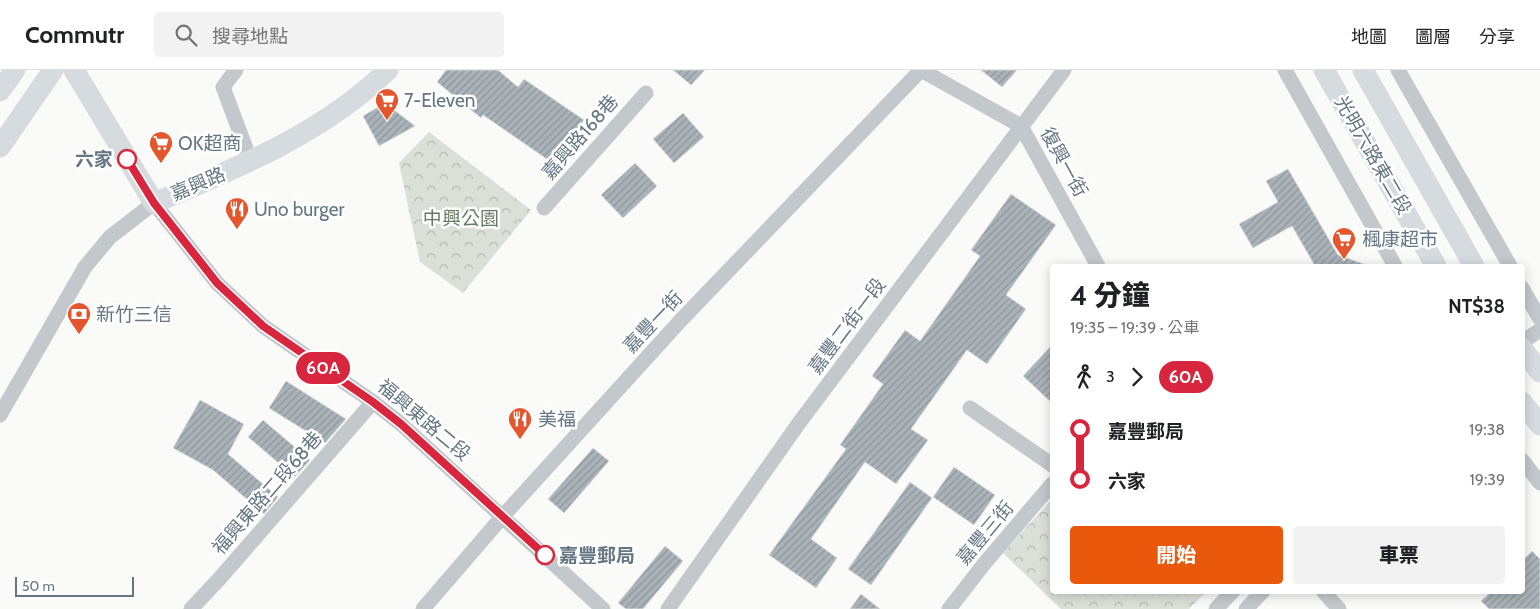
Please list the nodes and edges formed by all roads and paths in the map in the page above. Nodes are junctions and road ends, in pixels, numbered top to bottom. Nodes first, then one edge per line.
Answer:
1 (16, 70) edge
2 (53, 70) edge
3 (74, 70) edge
4 (236, 70) edge
5 (388, 70) edge
6 (921, 70) edge
7 (1064, 70) edge
8 (1285, 70) edge
9 (1324, 70) edge
10 (1363, 70) edge
11 (1398, 70) edge
12 (0, 90) edge
13 (646, 93) dead end
14 (1021, 126) junction
15 (0, 147) edge
16 (251, 162) junction
17 (154, 203) junction
18 (544, 208) dead end
19 (1097, 264) edge
20 (1394, 264) edge
21 (1435, 264) edge
22 (1473, 264) edge
23 (1509, 264) edge
24 (1525, 293) edge
25 (1540, 319) edge
26 (1540, 330) edge
27 (1525, 340) edge
28 (1525, 352) edge
29 (1540, 372) edge
30 (373, 402) junction
31 (1525, 406) edge
32 (970, 408) dead end
33 (0, 415) edge
34 (1540, 424) edge
35 (1050, 464) edge
36 (1525, 464) edge
37 (1540, 483) edge
38 (1050, 486) edge
39 (503, 516) junction
40 (1230, 594) edge
41 (1260, 594) edge
42 (1326, 594) edge
43 (191, 609) edge
44 (423, 609) edge
45 (604, 609) edge
46 (668, 609) edge
47 (949, 609) edge
48 (1216, 609) edge
49 (1246, 609) edge
50 (1339, 609) edge

1 - 12 main road
2 - 15 main road
3 - 17 main road
4 - 16 street
5 - 16 main road, 嘉興路
6 - 14 street, 復興一街
6 - 39 street, 嘉豐一街
7 - 14 street, 嘉豐二街一段
8 - 20 street, 光明六路東二段
9 - 21 main road, 光明六路東二段
10 - 22 main road, 光明六路東二段
11 - 23 street
13 - 18 street, 嘉興路168巷
14 - 19 street, 復興一街
14 - 46 street, 嘉豐二街一段
16 - 17 main road, 嘉興路
17 - 30 street, 福興東路二段
17 - 33 street, 嘉興路
24 - 25 street
26 - 27 street
28 - 29 main road
30 - 39 street, 福興東路二段
30 - 43 street, 福興東路二段68巷
31 - 34 main road
32 - 35 street
36 - 37 street
38 - 47 street, 嘉豐三街
39 - 44 street, 嘉豐一街
39 - 45 street, 福興東路二段
40 - 48 street
41 - 49 street
42 - 50 street

